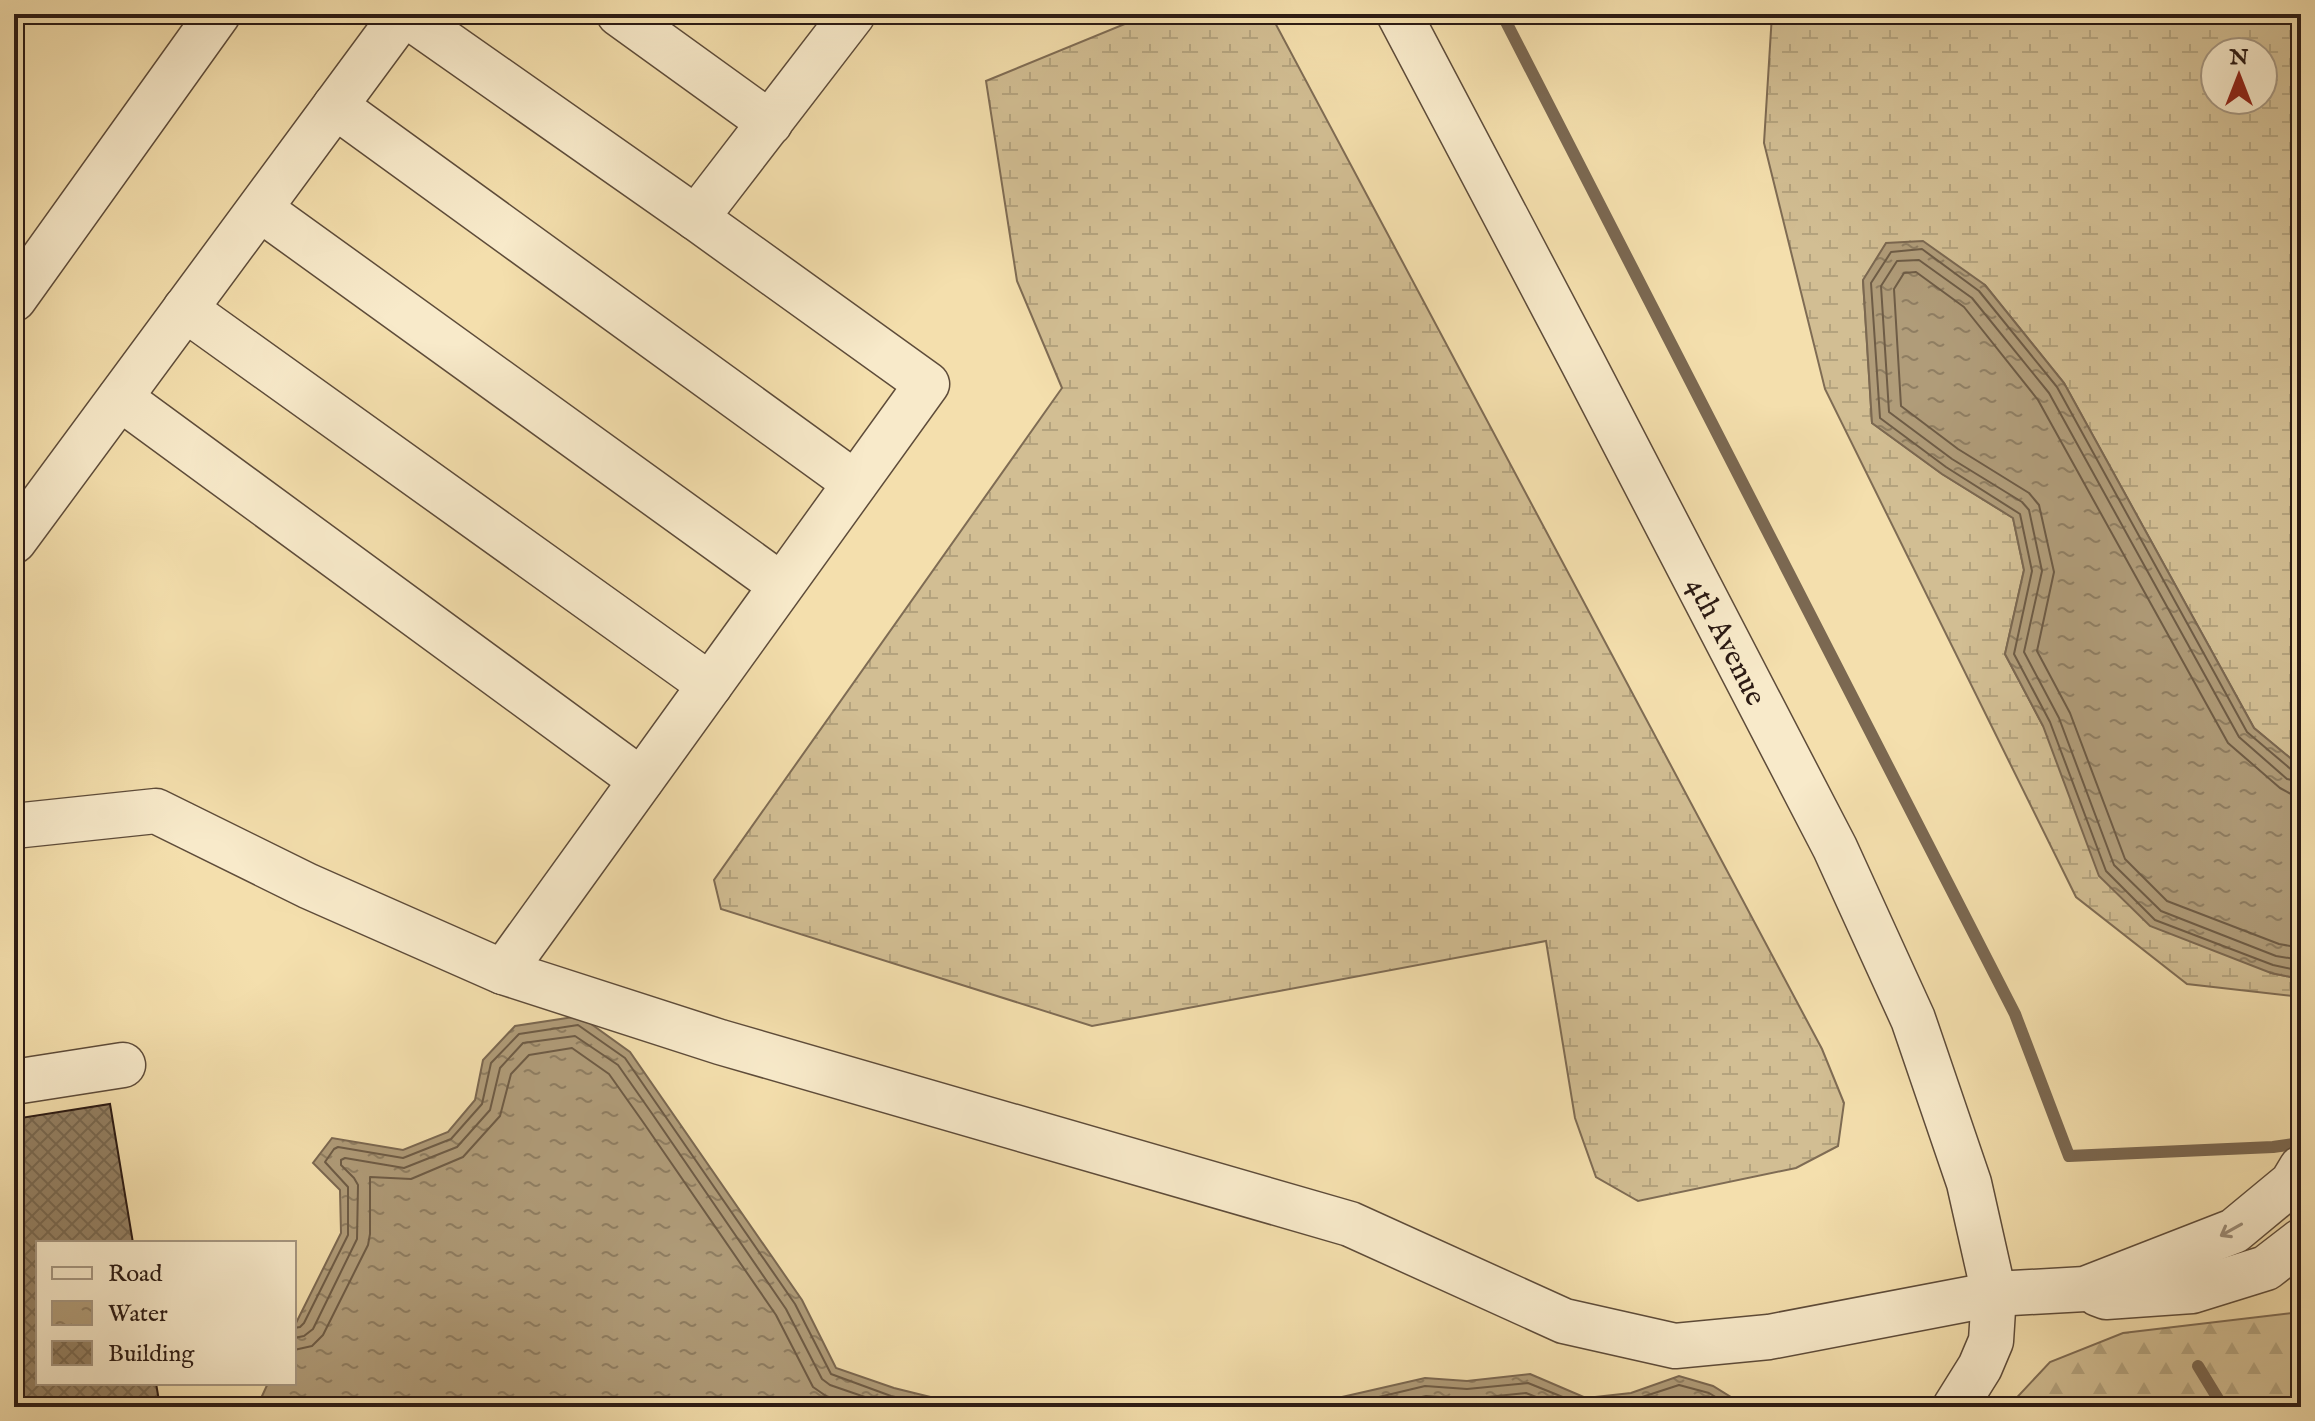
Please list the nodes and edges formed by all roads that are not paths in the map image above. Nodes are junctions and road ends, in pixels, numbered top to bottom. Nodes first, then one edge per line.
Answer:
1 (218, 14) edge
2 (404, 14) edge
3 (619, 14) edge
4 (1399, 14) edge
5 (839, 19) edge
6 (335, 106) junction
7 (770, 123) junction
8 (260, 209) junction
9 (696, 218) junction
10 (14, 299) edge
11 (185, 309) junction
12 (120, 398) junction
13 (855, 483) junction
14 (14, 541) edge
15 (781, 585) junction
16 (710, 685) junction
17 (641, 780) junction
18 (14, 826) edge
19 (503, 972) junction
20 (123, 1065) dead end
21 (14, 1082) edge
22 (2297, 1175) edge
23 (2301, 1241) edge
24 (2085, 1289) junction
25 (1994, 1294) junction
26 (1955, 1407) edge

1 - 10 street
2 - 6 street
2 - 9 street
3 - 7 street
4 - 25 street, 4th Avenue
5 - 7 street
6 - 8 street
6 - 13 street
7 - 9 street
8 - 11 street
8 - 15 street
9 - 13 street
11 - 12 street
11 - 16 street
12 - 14 street
12 - 17 street
13 - 15 street
15 - 16 street
16 - 17 street
17 - 19 street
18 - 19 street
19 - 25 street
20 - 21 street
22 -> 24 street
23 - 24 street
24 - 25 street
25 - 26 street, 4th Avenue

